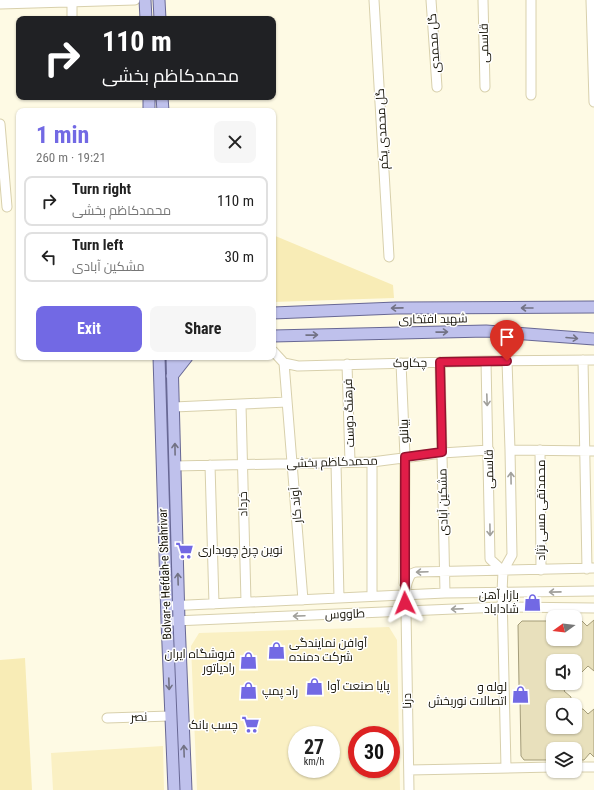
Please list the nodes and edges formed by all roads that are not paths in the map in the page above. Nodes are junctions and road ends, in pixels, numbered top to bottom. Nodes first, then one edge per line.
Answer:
1 (135, 0) edge
2 (145, 0) edge
3 (160, 0) edge
4 (374, 0) edge
5 (431, 0) edge
6 (483, 0) edge
7 (531, 0) edge
8 (591, 0) edge
9 (34, 1) edge
10 (78, 1) edge
11 (0, 4) edge
12 (73, 16) edge
13 (146, 16) edge
14 (160, 16) edge
15 (437, 87) dead end
16 (485, 87) dead end
17 (532, 95) dead end
18 (594, 102) edge
19 (0, 124) edge
20 (7, 207) dead end
21 (389, 257) dead end
22 (594, 307) edge
23 (276, 313) edge
24 (276, 336) edge
25 (594, 340) edge
26 (276, 354) edge
27 (160, 360) edge
28 (172, 360) edge
29 (185, 360) edge
30 (583, 360) junction
31 (594, 360) edge
32 (486, 361) junction
33 (507, 361) junction
34 (440, 362) junction
35 (284, 363) junction
36 (401, 363) junction
37 (347, 364) junction
38 (172, 376) junction
39 (287, 402) junction
40 (241, 405) junction
41 (174, 407) junction
42 (488, 450) junction
43 (510, 450) junction
44 (540, 450) junction
45 (584, 450) junction
46 (594, 451) edge
47 (442, 452) junction
48 (405, 457) junction
49 (350, 462) junction
50 (372, 462) junction
51 (336, 463) junction
52 (292, 464) junction
53 (210, 465) junction
54 (242, 465) junction
55 (175, 466) junction
56 (590, 568) edge
57 (541, 570) junction
58 (503, 571) junction
59 (444, 572) junction
60 (594, 591) edge
61 (502, 592) junction
62 (445, 593) junction
63 (404, 595) junction
64 (372, 596) junction
65 (339, 598) junction
66 (303, 600) junction
67 (246, 602) junction
68 (214, 604) junction
69 (167, 606) junction
70 (179, 606) junction
71 (502, 607) junction
72 (594, 608) edge
73 (406, 612) junction
74 (167, 621) junction
75 (179, 621) junction
76 (170, 716) junction
77 (107, 718) dead end
78 (582, 767) edge
79 (594, 767) edge
80 (506, 768) junction
81 (546, 768) edge
82 (409, 770) junction
83 (174, 790) edge
84 (186, 790) edge
85 (409, 790) edge

1 - 10 street
2 - 13 main road
3 - 14 main road
4 - 21 street, گل محمدی یکم
5 - 15 street, گل محمدی
6 - 16 street, قاسمی
7 - 17 street
8 - 18 street
9 - 10 street
9 - 11 street
10 - 12 street
19 - 20 street
22 -> 23 main road, شهید افتخاری
24 -> 25 main road, شهید افتخاری
26 - 35 street
27 - 69 main road, Bolvar-e Hefdah-e Shahrivar
28 - 38 main road, Bolvar-e Hefdah-e Shahrivar
29 - 38 main road
30 - 31 street, چکاوک
30 - 33 street, چکاوک
30 - 45 street
32 - 33 street, چکاوک
32 - 34 street, چکاوک
32 -> 42 street, قاسمی
33 - 43 street, قاسمی
34 - 36 street, چکاوک
34 - 47 street, مشکین آبادی
35 - 37 street, چکاوک
35 - 39 street, آوند کار
36 - 37 street, چکاوک
36 - 48 street, بیانلو
37 - 49 street, فرهنگ دوست
38 - 41 main road, Bolvar-e Hefdah-e Shahrivar
39 - 40 street
39 - 52 street, آوند کار
40 - 41 street
40 - 54 street, خرداد
55 -> 41 main road, Bolvar-e Hefdah-e Shahrivar
42 - 47 street, محمدکاظم بخشی
42 -> 58 street, قاسمی
43 - 44 street
58 -> 43 street, قاسمی
44 - 45 street
44 - 57 street, محمدتقی مسی نژاد
45 - 46 street
45 - 56 street
47 - 48 street, محمدکاظم بخشی
47 - 59 street, مشکین آبادی
48 - 50 street, محمدکاظم بخشی
48 - 63 street, بیانلو
49 - 50 street, محمدکاظم بخشی
49 - 51 street, محمدکاظم بخشی
50 - 64 street
51 - 52 street, محمدکاظم بخشی
51 - 65 street
52 - 54 street, محمدکاظم بخشی
52 - 66 street, آوند کار
53 - 54 street, محمدکاظم بخشی
53 - 55 street, محمدکاظم بخشی
53 - 68 street
54 - 67 street, خرداد
70 -> 55 main road, Bolvar-e Hefdah-e Shahrivar
56 - 57 street
57 - 58 street
58 - 59 street
58 - 61 street, قاسمی
59 - 62 street, مشکین آبادی
59 -> 63 street
60 -> 61 street, طاووس
61 - 62 street, طاووس
61 - 71 street, قاسمی
62 - 63 street, طاووس
63 - 64 street, طاووس
63 - 73 street, بیانلو
64 - 65 street, طاووس
65 - 66 street, طاووس
66 - 67 street, طاووس
67 - 68 street, طاووس
68 - 70 street, طاووس
69 - 70 street, طاووس
69 - 74 main road, Bolvar-e Hefdah-e Shahrivar
70 - 75 main road, Bolvar-e Hefdah-e Shahrivar
71 - 72 street, طاووس
71 -> 73 street, طاووس
71 - 80 street, قاسمی
73 -> 75 street, طاووس
73 - 82 street, درنا
74 - 75 street, طاووس
74 -> 76 main road, Bolvar-e Hefdah-e Shahrivar
84 -> 75 main road, Bolvar-e Hefdah-e Shahrivar
76 - 77 street, نصر
76 - 83 main road, Bolvar-e Hefdah-e Shahrivar
78 - 79 street
80 - 81 street
80 - 82 street
82 - 85 street, درنا

